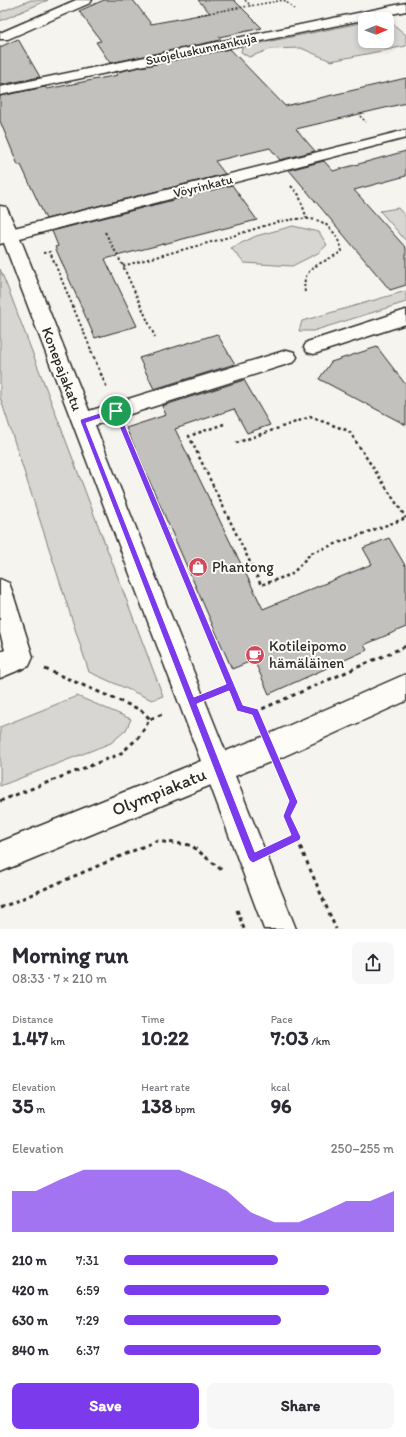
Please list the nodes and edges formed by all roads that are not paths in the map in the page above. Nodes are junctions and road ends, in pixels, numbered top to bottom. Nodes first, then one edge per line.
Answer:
1 (86, 0) edge
2 (402, 6) edge
3 (4, 36) dead end
4 (0, 92) edge
5 (406, 134) edge
6 (0, 211) edge
7 (5, 237) edge
8 (406, 318) edge
9 (314, 347) dead end
10 (287, 357) dead end
11 (83, 421) junction
12 (0, 591) edge
13 (10, 661) edge
14 (406, 687) edge
15 (218, 768) junction
16 (0, 857) edge
17 (280, 929) edge

1 - 3 main road
2 - 4 main road, Suojeluskunnankuja
5 - 7 main road, Vöyrinkatu
6 - 7 main road, Konepajakatu
7 - 11 main road, Konepajakatu
8 - 9 main road
10 - 11 main road
11 - 15 main road, Konepajakatu
12 - 13 main road
14 - 15 main road, Olympiakatu
15 - 16 main road, Olympiakatu
15 - 17 main road, Konepajakatu

